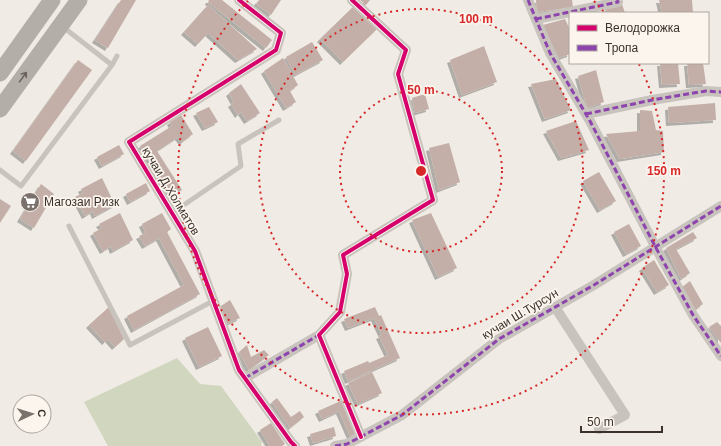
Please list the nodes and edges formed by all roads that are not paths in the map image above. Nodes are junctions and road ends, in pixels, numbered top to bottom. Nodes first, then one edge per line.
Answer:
1 (52, 0) edge
2 (80, 0) edge
3 (239, 0) edge
4 (352, 0) edge
5 (528, 0) edge
6 (617, 0) edge
7 (569, 12) edge
8 (570, 12) edge
9 (536, 19) junction
10 (61, 25) junction
11 (117, 56) dead end
12 (112, 65) junction
13 (0, 73) edge
14 (721, 92) edge
15 (3, 98) edge
16 (586, 114) junction
17 (279, 120) dead end
18 (0, 170) edge
19 (721, 206) edge
20 (172, 213) junction
21 (69, 226) dead end
22 (656, 248) junction
23 (213, 301) junction
24 (555, 307) junction
25 (319, 335) junction
26 (721, 356) edge
27 (245, 378) junction
28 (599, 429) dead end
29 (361, 437) junction
30 (295, 446) edge
31 (335, 446) edge

1 - 13 highway
2 - 10 highway
3 - 20 street, кучаи Д,Холматов
4 - 25 street
5 - 9 street
6 - 8 street
7 - 9 street
9 - 16 street
10 - 12 lane
15 -> 10 highway
11 - 12 lane
12 - 18 lane
14 - 16 street
16 - 22 street
17 - 20 lane
19 - 22 street, кучаи Ш.Турсун
20 - 23 street, кучаи Д,Холматов
21 - 23 lane
22 - 24 street, кучаи Ш.Турсун
22 - 26 street
23 - 27 street, кучаи Д,Холматов
24 - 28 street
24 - 29 street, кучаи Ш.Турсун
25 - 27 street
25 - 29 street
27 - 30 street, кучаи Д,Холматов
29 - 31 street, кучаи Ш.Турсун

